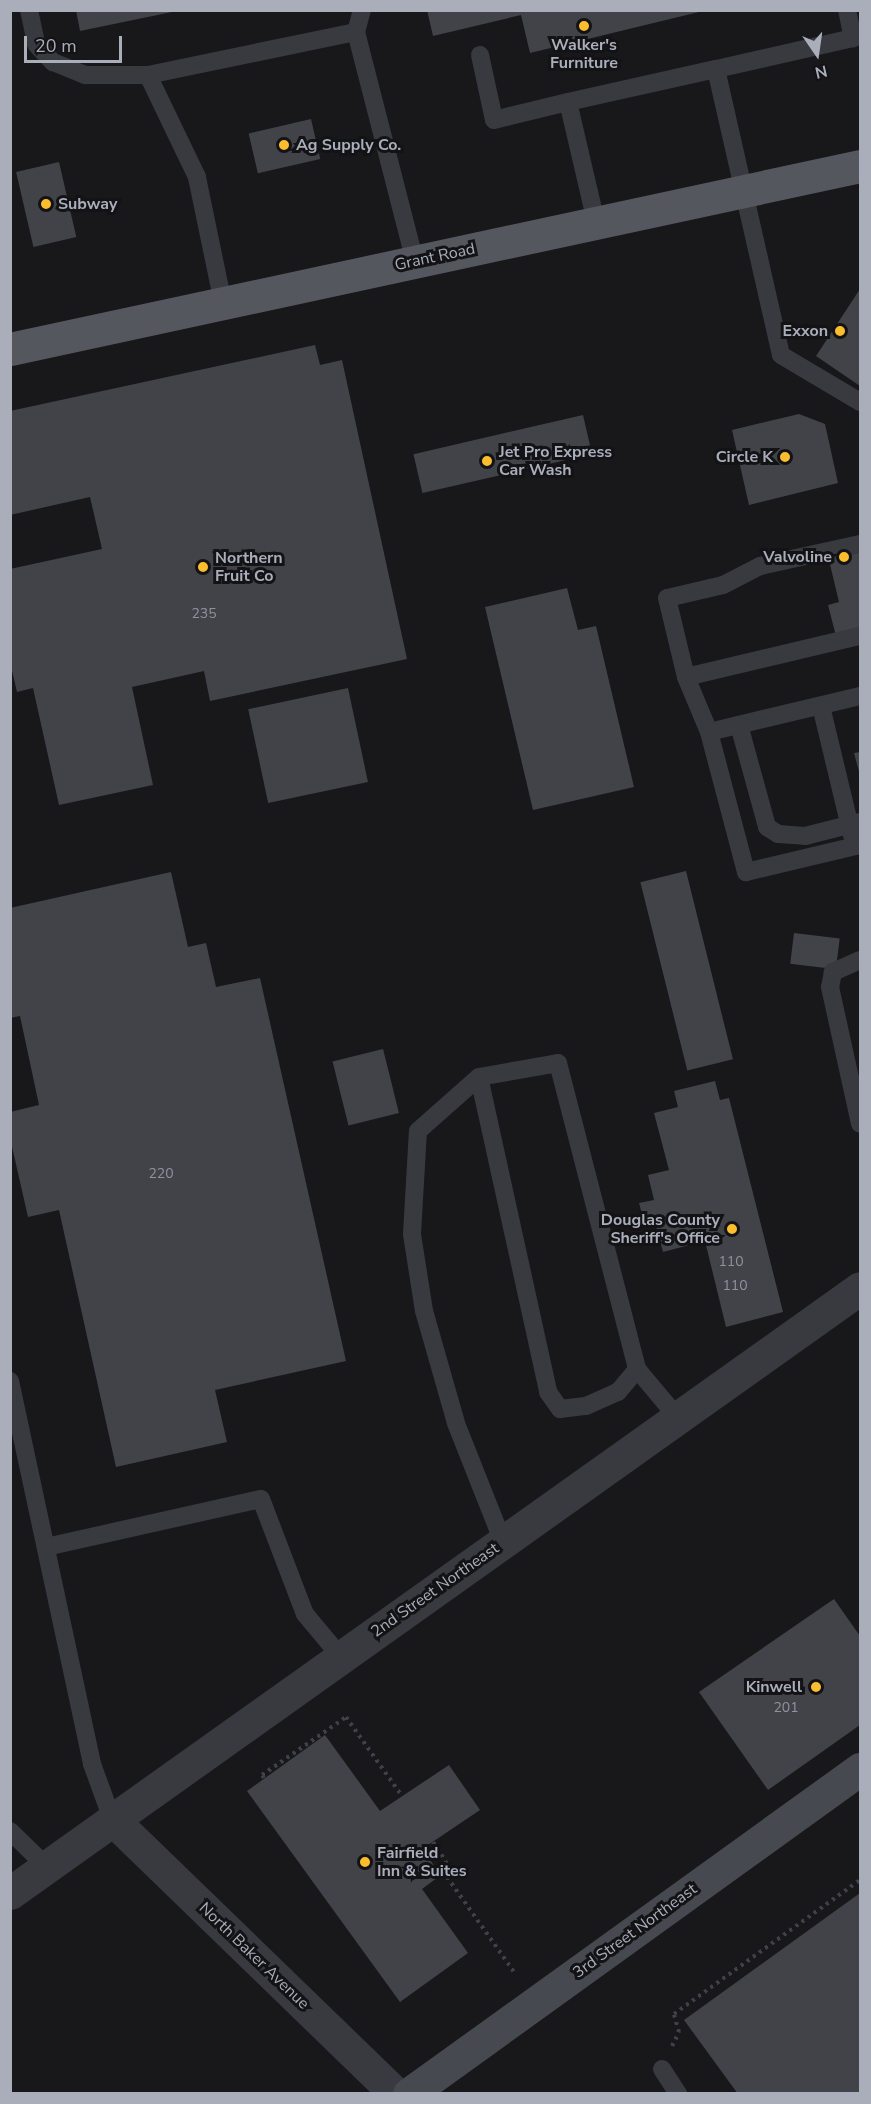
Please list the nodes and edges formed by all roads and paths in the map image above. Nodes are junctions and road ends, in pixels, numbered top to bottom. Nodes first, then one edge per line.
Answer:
1 (29, 10) edge
2 (362, 10) edge
3 (847, 10) edge
4 (356, 32) junction
5 (480, 55) dead end
6 (716, 69) junction
7 (148, 75) junction
8 (568, 102) junction
9 (861, 166) edge
10 (744, 191) junction
11 (596, 222) junction
12 (415, 262) junction
13 (223, 303) junction
14 (10, 350) edge
15 (861, 402) edge
16 (861, 544) edge
17 (861, 636) edge
18 (686, 677) junction
19 (861, 696) edge
20 (821, 706) junction
21 (739, 725) junction
22 (709, 732) junction
23 (855, 824) edge
24 (857, 846) edge
25 (861, 960) edge
26 (479, 1077) junction
27 (861, 1124) edge
28 (861, 1288) edge
29 (637, 1369) junction
30 (10, 1381) edge
31 (678, 1418) junction
32 (503, 1542) junction
33 (46, 1547) junction
34 (341, 1656) junction
35 (861, 1769) edge
36 (264, 1778) dead end
37 (402, 1796) dead end
38 (112, 1819) junction
39 (10, 1832) edge
40 (433, 1842) dead end
41 (47, 1867) junction
42 (861, 1880) edge
43 (10, 1893) edge
44 (514, 1972) dead end
45 (662, 2069) joint
46 (396, 2094) edge
47 (409, 2094) edge
48 (678, 2094) edge

1 - 7 lane
2 - 4 lane
3 - 6 lane
4 - 7 lane
4 - 12 lane
5 - 8 lane
6 - 8 lane
6 - 10 lane
7 - 13 lane
8 - 11 lane
9 - 10 main road, Grant Road
10 - 11 main road, Grant Road
10 - 15 lane
11 - 12 main road, Grant Road
12 - 13 main road, Grant Road
13 - 14 main road, Grant Road
16 - 18 lane
17 - 18 lane
18 - 22 lane
19 - 20 lane
20 - 21 lane
20 - 23 lane
21 - 22 lane
21 - 23 lane
22 - 24 lane
23 - 24 lane
25 - 27 lane
26 - 29 lane
26 - 29 lane
26 - 32 lane
28 - 31 street, 2nd Street Northeast
29 - 31 lane
30 - 33 lane
31 - 32 street, 2nd Street Northeast
32 - 34 street, 2nd Street Northeast
33 - 34 lane
33 - 38 lane
34 - 38 street, 2nd Street Northeast
35 - 47 main road, 3rd Street Northeast
36 - 37 path
38 - 41 street, 2nd Street Northeast
38 - 46 street, North Baker Avenue
39 - 41 lane
40 - 44 path
41 - 43 street, 2nd Street Northeast
42 - 45 path
45 - 48 lane

